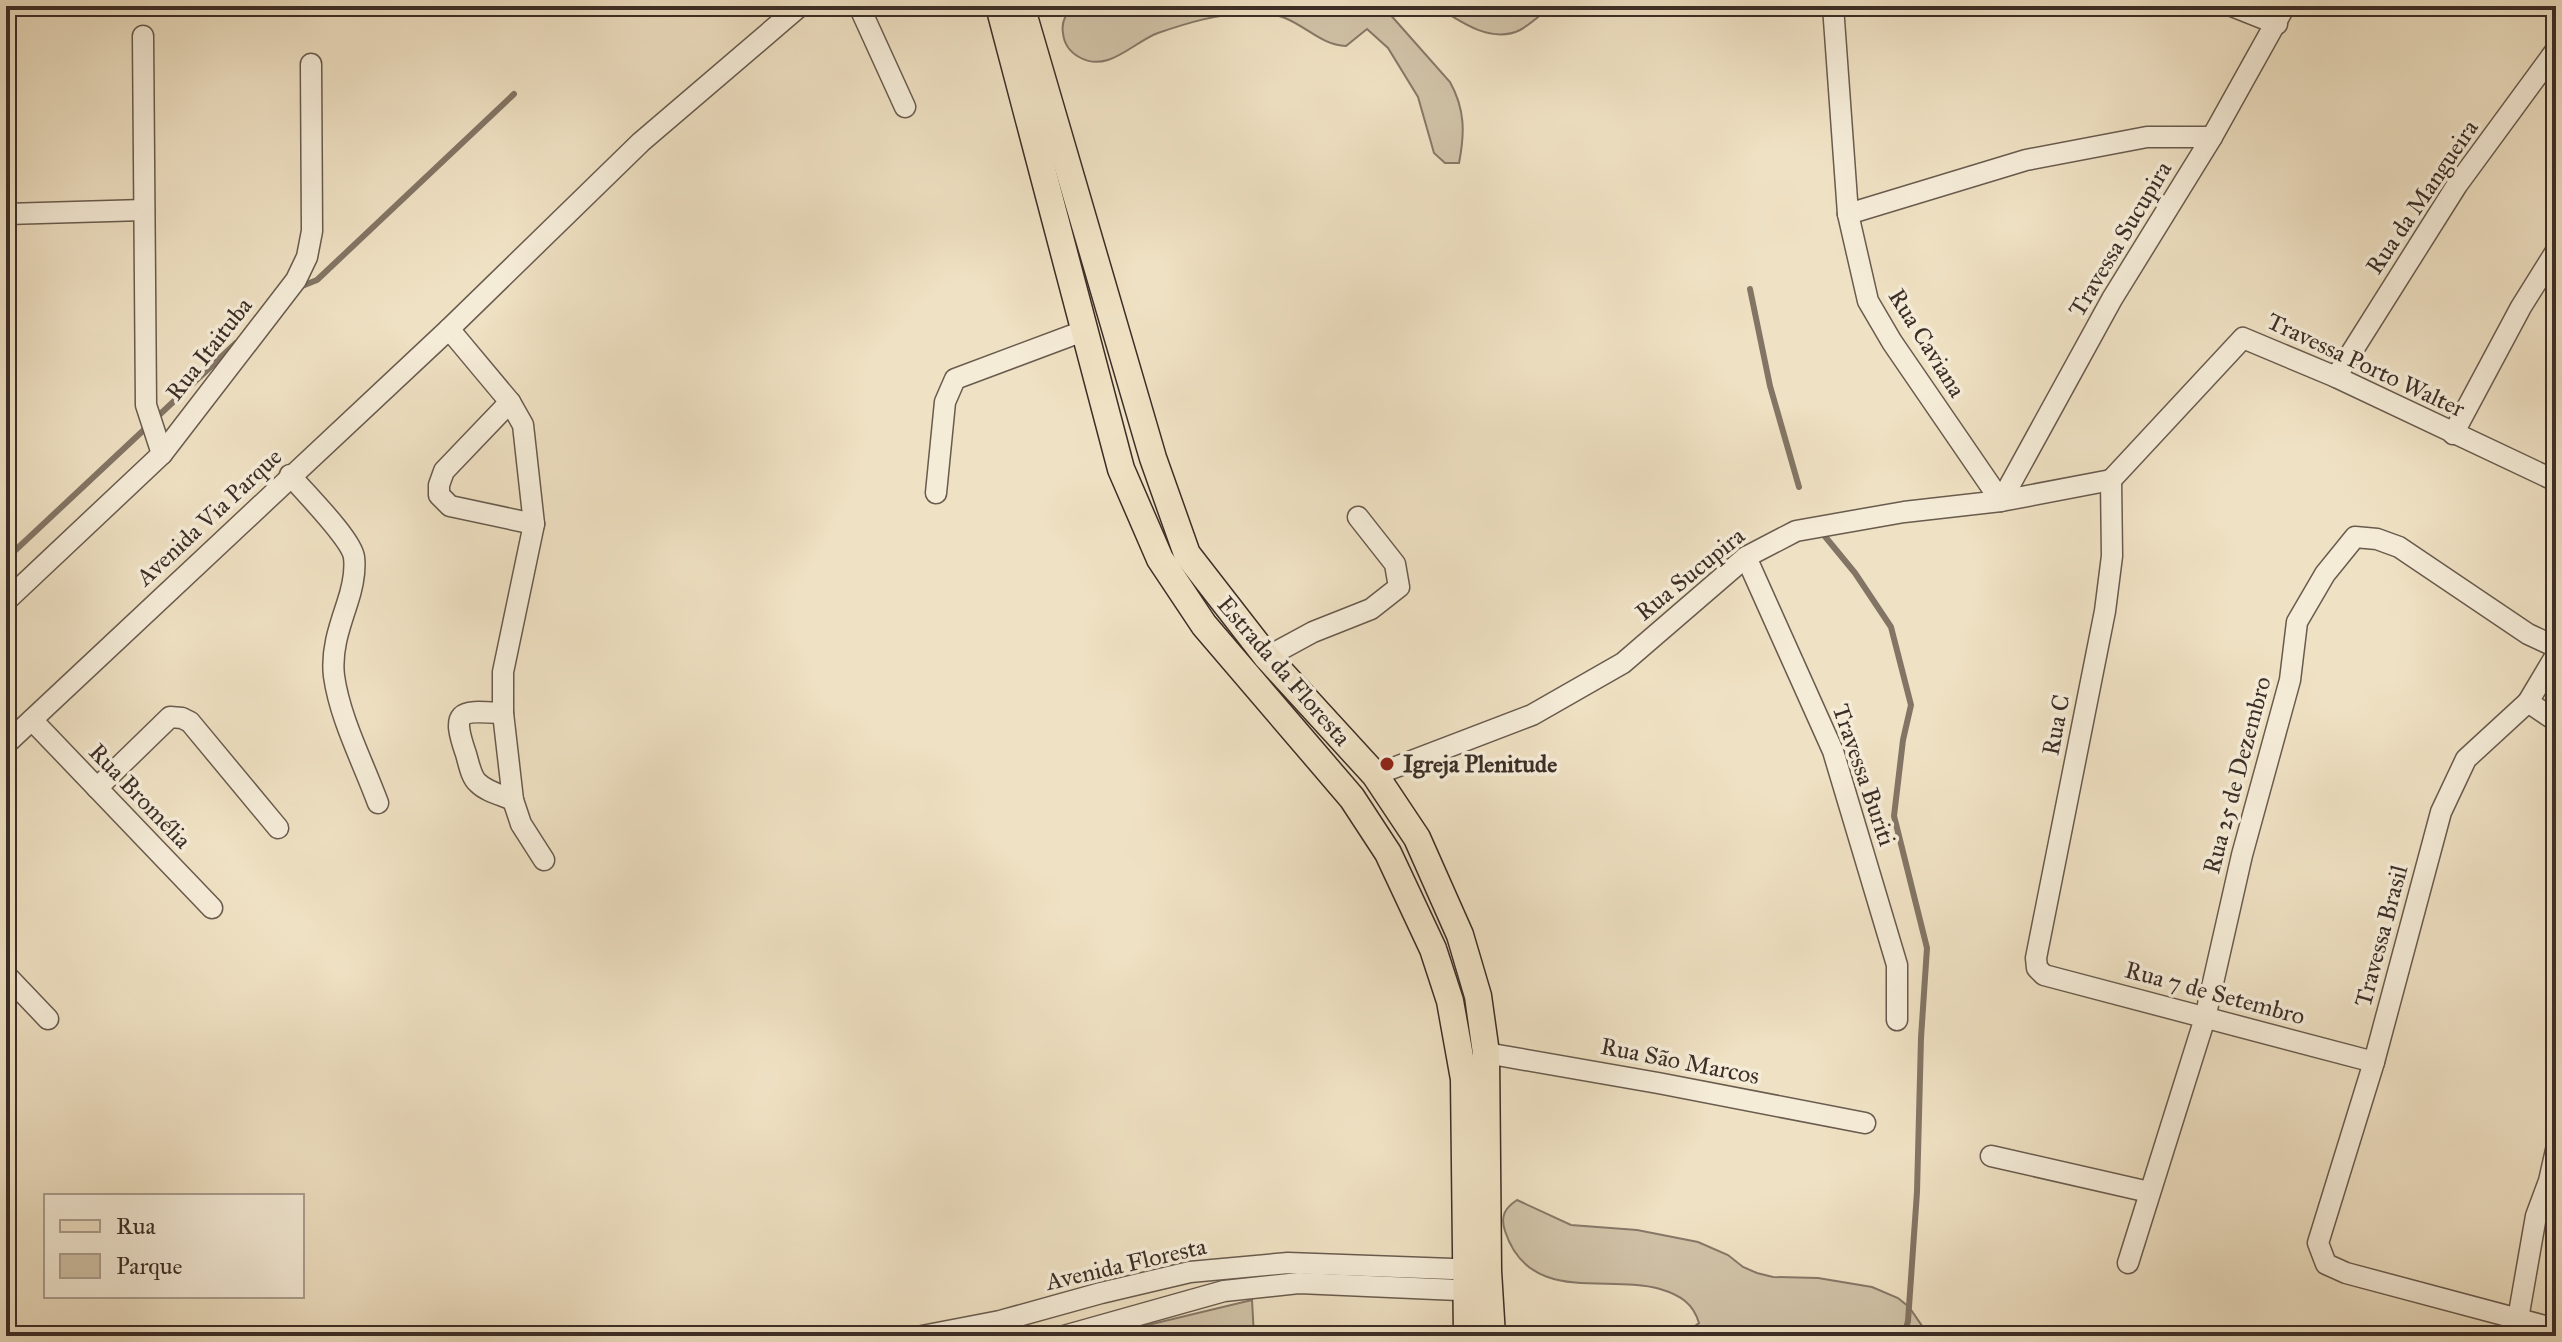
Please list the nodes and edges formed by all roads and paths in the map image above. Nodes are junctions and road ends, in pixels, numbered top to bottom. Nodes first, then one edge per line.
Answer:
1 (800, 6) edge
2 (859, 6) edge
3 (999, 6) edge
4 (1021, 6) edge
5 (1833, 6) edge
6 (2232, 6) edge
7 (2281, 15) edge
8 (143, 36) dead end
9 (2556, 50) edge
10 (311, 64) dead end
11 (905, 107) dead end
12 (2212, 137) junction
13 (144, 210) junction
14 (6, 214) edge
15 (1848, 214) junction
16 (2556, 251) edge
17 (449, 329) junction
18 (1086, 330) junction
19 (2336, 377) junction
20 (510, 402) junction
21 (2453, 434) junction
22 (162, 454) junction
23 (290, 475) junction
24 (2111, 480) junction
25 (2556, 481) edge
26 (936, 493) dead end
27 (2001, 501) junction
28 (1358, 517) dead end
29 (534, 524) junction
30 (1746, 557) junction
31 (6, 601) edge
32 (2556, 647) edge
33 (2556, 655) edge
34 (1267, 657) junction
35 (2528, 702) junction
36 (503, 713) junction
37 (32, 720) junction
38 (2556, 721) edge
39 (6, 744) edge
40 (1375, 775) junction
41 (97, 788) junction
42 (513, 800) junction
43 (378, 803) dead end
44 (278, 828) dead end
45 (544, 860) dead end
46 (212, 908) dead end
47 (6, 975) edge
48 (2044, 975) joint
49 (2205, 1018) junction
50 (48, 1019) dead end
51 (1897, 1020) dead end
52 (1486, 1053) junction
53 (2374, 1062) junction
54 (1865, 1123) dead end
55 (2556, 1150) edge
56 (1991, 1156) dead end
57 (2149, 1192) junction
58 (2128, 1263) dead end
59 (1478, 1280) junction
60 (2517, 1327) edge
61 (2556, 1329) edge
62 (922, 1336) edge
63 (1064, 1336) edge
64 (1467, 1336) edge
65 (1492, 1336) edge

1 - 17 street, Avenida Via Parque
2 - 11 street
3 - 18 main road, Estrada da Floresta
4 - 34 main road, Estrada da Floresta
5 - 15 street, Rua Caviana
6 - 7 street
7 - 12 street, Travessa Sucupira
8 - 13 street
9 - 19 street, Rua da Mangueira
10 - 22 street, Rua Itaituba
12 - 15 street
12 - 27 street, Travessa Sucupira
13 - 14 street
13 - 22 street
15 - 27 street, Rua Caviana
16 - 21 street
17 - 20 street
17 - 23 street, Avenida Via Parque
18 - 26 street
18 - 59 main road, Estrada da Floresta
19 - 21 street, Travessa Porto Walter
19 - 24 street, Travessa Porto Walter
20 - 29 street
20 - 29 street
21 - 25 street, Travessa Porto Walter
22 - 31 street, Rua Itaituba
23 - 37 street, Avenida Via Parque
23 - 43 street
24 - 27 street, Rua Sucupira
24 - 48 street, Rua C
27 - 30 street, Rua Sucupira
28 - 34 street
29 - 36 street
30 - 40 street, Rua Sucupira
30 - 51 street, Travessa Buriti
32 - 49 street, Rua 25 de Dezembro
33 - 35 street, Travessa Brasil
34 - 40 main road, Estrada da Floresta
35 - 38 street
35 - 53 street, Travessa Brasil
36 - 42 street
36 - 42 street
37 - 39 street, Avenida Via Parque
37 - 41 street, Rua Bromélia
40 - 52 main road, Estrada da Floresta
41 - 44 street
41 - 46 street, Rua Bromélia
42 - 45 street
47 - 50 street
48 - 49 street, Rua 7 de Setembro
49 - 53 street, Rua 7 de Setembro
49 - 57 street, Rua 25 de Dezembro
52 - 54 street, Rua São Marcos
52 - 59 main road, Estrada da Floresta
53 - 60 street, Travessa Brasil
55 - 60 street
56 - 57 street
57 - 58 street, Rua 25 de Dezembro
59 - 62 street, Avenida Floresta
59 - 63 street, Avenida Floresta
59 - 64 main road, Estrada da Floresta
59 - 65 main road, Estrada da Floresta
60 - 61 street

